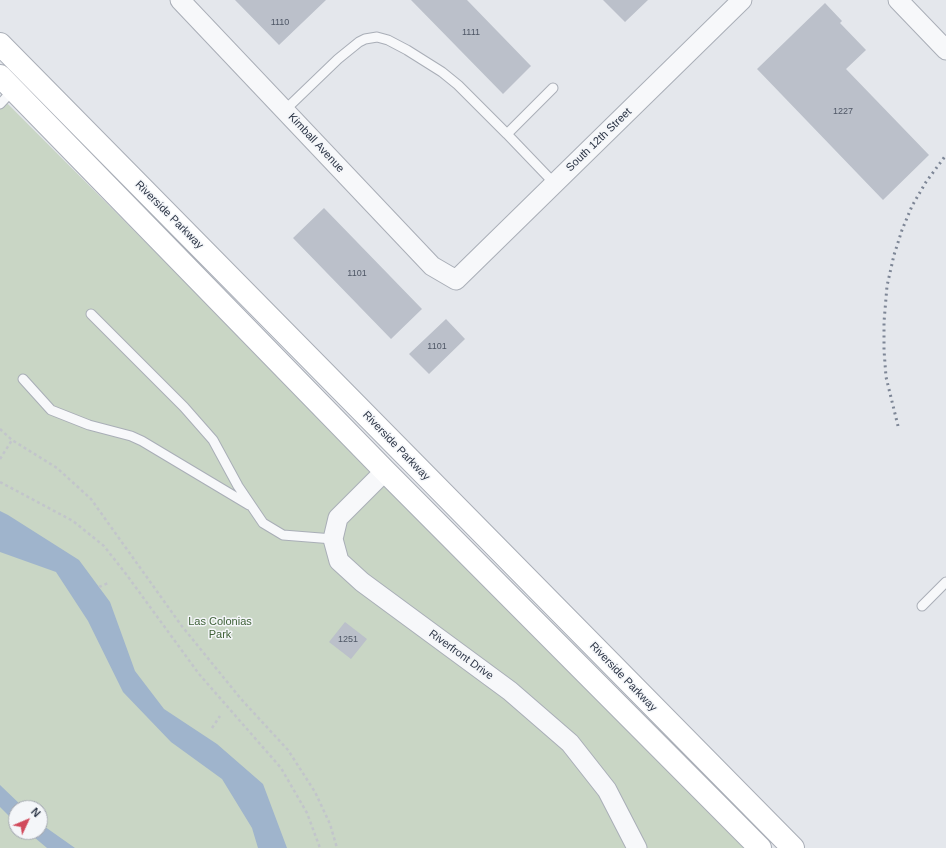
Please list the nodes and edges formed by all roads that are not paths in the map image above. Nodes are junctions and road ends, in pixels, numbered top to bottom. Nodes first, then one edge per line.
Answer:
1 (180, 0) edge
2 (742, 0) edge
3 (898, 0) edge
4 (0, 44) edge
5 (946, 50) edge
6 (554, 88) dead end
7 (4, 90) edge
8 (285, 110) junction
9 (506, 134) junction
10 (554, 184) junction
11 (456, 280) joint
12 (91, 314) dead end
13 (23, 379) dead end
14 (385, 471) junction
15 (252, 506) junction
16 (333, 539) junction
17 (946, 582) edge
18 (922, 606) dead end
19 (638, 848) edge
20 (760, 848) edge
21 (792, 848) edge

1 - 8 street, Kimball Avenue
2 - 10 street, South 12th Street
3 - 5 street
4 - 21 main road, Riverside Parkway
6 - 9 lane
7 - 14 main road, Riverside Parkway
8 - 9 lane
8 - 11 street, Kimball Avenue
9 - 10 lane
10 - 11 street, South 12th Street
12 - 15 lane
13 - 15 lane
14 - 16 street, Riverfront Drive
14 - 20 main road, Riverside Parkway
15 - 16 lane
16 - 19 street, Riverfront Drive
17 - 18 lane

